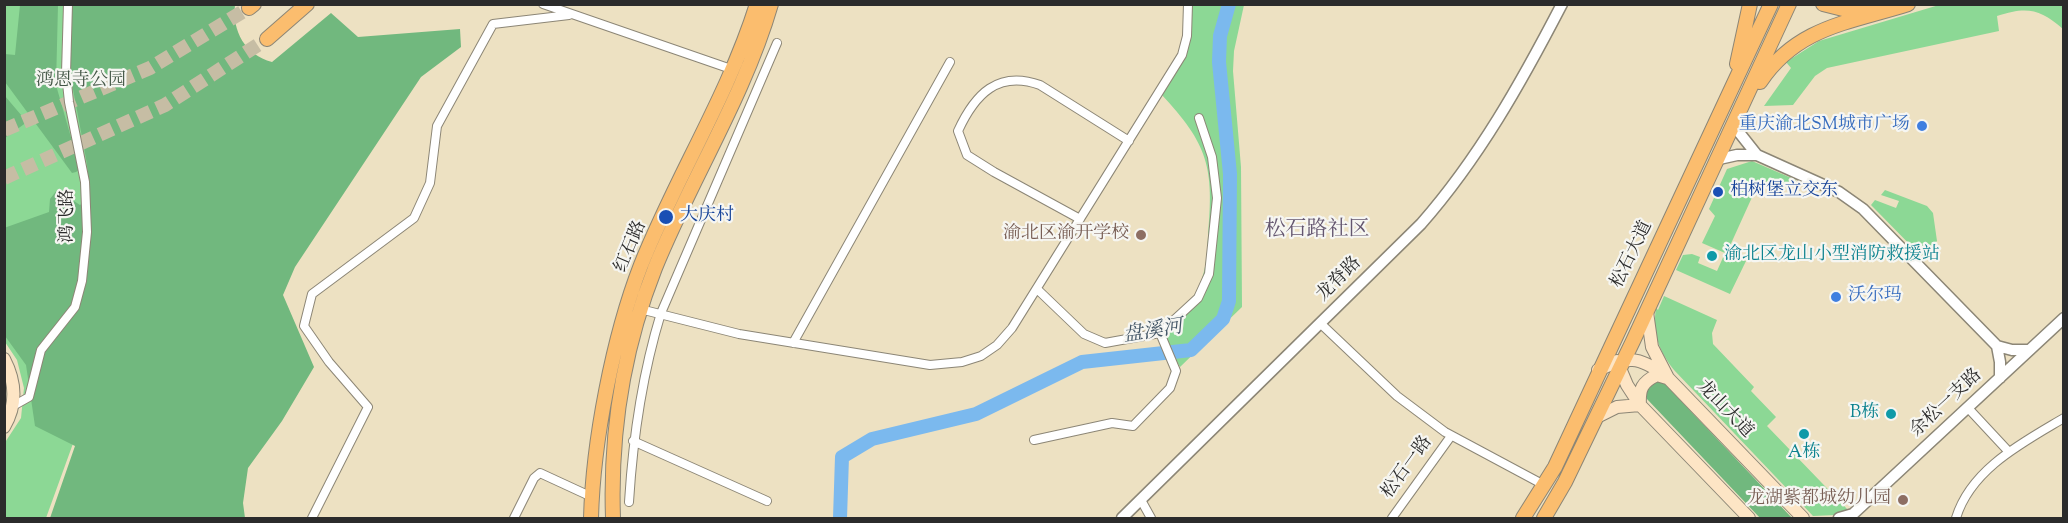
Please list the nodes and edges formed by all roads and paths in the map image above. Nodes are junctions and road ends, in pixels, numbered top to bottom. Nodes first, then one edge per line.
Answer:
1 (68, 4) edge
2 (307, 4) edge
3 (543, 4) edge
4 (758, 4) edge
5 (771, 4) edge
6 (1188, 4) edge
7 (1562, 4) edge
8 (1750, 4) edge
9 (1757, 4) edge
10 (1771, 4) edge
11 (1789, 4) edge
12 (1794, 4) edge
13 (1823, 4) edge
14 (1875, 4) edge
15 (1908, 4) edge
16 (569, 15) junction
17 (1782, 19) junction
18 (267, 39) tunnel mouth
19 (777, 43) dead end
20 (1738, 57) junction
21 (950, 62) dead end
22 (734, 70) junction
23 (1728, 98) junction
24 (1743, 106) junction
25 (1198, 118) dead end
26 (1734, 126) junction
27 (1129, 141) junction
28 (1757, 155) junction
29 (1719, 159) junction
30 (1080, 219) junction
31 (1037, 289) junction
32 (640, 309) junction
33 (1647, 312) junction
34 (660, 313) junction
35 (2064, 318) edge
36 (1320, 323) junction
37 (1162, 337) junction
38 (1613, 338) junction
39 (793, 343) junction
40 (1996, 346) junction
41 (2029, 350) junction
42 (4, 359) edge
43 (1621, 363) junction
44 (1598, 370) junction
45 (1668, 378) junction
46 (2000, 378) junction
47 (1640, 405) junction
48 (13, 406) junction
49 (1968, 408) junction
50 (1597, 417) junction
51 (2064, 418) edge
52 (4, 427) edge
53 (1451, 436) junction
54 (1034, 440) dead end
55 (633, 441) junction
56 (2010, 452) junction
57 (1544, 485) junction
58 (592, 497) junction
59 (1141, 500) junction
60 (767, 501) dead end
61 (629, 502) dead end
62 (1853, 516) edge
63 (312, 519) edge
64 (514, 519) edge
65 (591, 519) edge
66 (613, 519) edge
67 (1122, 519) edge
68 (1151, 519) edge
69 (1392, 519) edge
70 (1523, 519) edge
71 (1544, 519) edge
72 (1749, 519) edge
73 (1803, 519) edge
74 (1839, 519) edge
75 (1956, 519) edge

1 - 48 street, 鸿飞路
2 - 18 highway
3 - 16 street
4 - 22 highway, 红石路
5 - 32 highway, 红石路
6 - 27 street
7 - 36 street, 龙脊路
8 - 20 highway
9 - 20 highway
10 - 23 highway, 松石大道
11 - 17 highway, 松石大道
12 - 17 highway
13 - 14 highway
15 - 24 highway
16 - 22 street
16 - 63 street
17 - 24 highway, 松石大道
19 - 34 street
20 - 23 highway
21 - 39 street
22 - 58 highway, 红石路
23 - 38 highway, 松石大道
24 - 26 highway, 松石大道
25 - 37 street
26 - 28 street
26 - 29 highway, 松石大道
27 - 30 street
27 - 30 street
28 - 29 street
28 - 40 street
29 - 33 highway, 松石大道
30 - 31 street
31 - 37 street
31 - 39 street
32 - 34 street
32 - 66 highway, 红石路
33 - 43 highway, 松石大道
33 - 45 main road, 龙山大道
34 - 39 street
34 - 55 street
35 - 41 street, 余松一支路
36 - 53 street
36 - 59 street, 龙脊路
37 - 54 street
38 - 43 main road
38 - 44 highway, 松石大道
40 - 41 street
40 - 46 street
41 - 46 street, 余松一支路
42 - 48 main road
43 - 44 main road
43 - 45 main road
43 - 47 main road
43 - 50 highway, 松石大道
44 - 57 highway, 松石大道
45 - 47 main road
45 - 73 main road, 龙山大道
46 - 49 street, 余松一支路
47 - 50 main road
47 - 72 main road
48 - 52 main road
49 - 56 street
49 - 62 street, 余松一支路
50 - 71 highway, 松石大道
51 - 56 street
53 - 57 street
53 - 69 street, 松石一路
55 - 60 street
55 - 61 street
56 - 75 street
57 - 70 highway, 松石大道
58 - 64 street
58 - 65 highway, 红石路
59 - 67 street, 龙脊路
59 - 68 street
62 - 74 street

